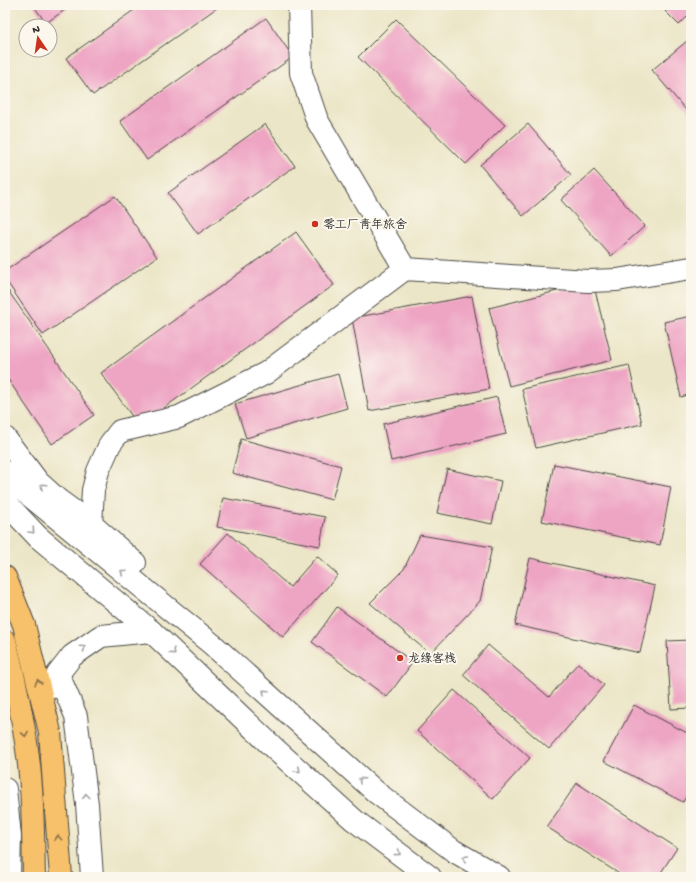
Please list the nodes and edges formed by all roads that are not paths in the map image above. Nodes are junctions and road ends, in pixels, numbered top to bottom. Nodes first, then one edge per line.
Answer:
1 (299, 5) edge
2 (691, 268) edge
3 (405, 269) junction
4 (5, 438) edge
5 (5, 472) edge
6 (5, 502) edge
7 (91, 524) junction
8 (5, 577) edge
9 (150, 631) junction
10 (5, 641) edge
11 (213, 645) junction
12 (58, 674) junction
13 (299, 723) junction
14 (50, 732) junction
15 (275, 749) junction
16 (5, 788) edge
17 (9, 877) edge
18 (34, 877) edge
19 (61, 877) edge
20 (92, 877) edge
21 (430, 877) edge
22 (499, 877) edge

1 - 3 street
2 - 3 street
3 - 7 street
7 -> 4 street
11 -> 5 street
6 -> 9 street
7 - 11 street
14 -> 8 highway
12 -> 9 street
9 -> 15 street
10 -> 18 highway
13 -> 11 street
12 - 14 street
20 -> 12 street
13 - 15 street
22 -> 13 street
19 -> 14 highway
15 -> 21 street
16 - 17 street

